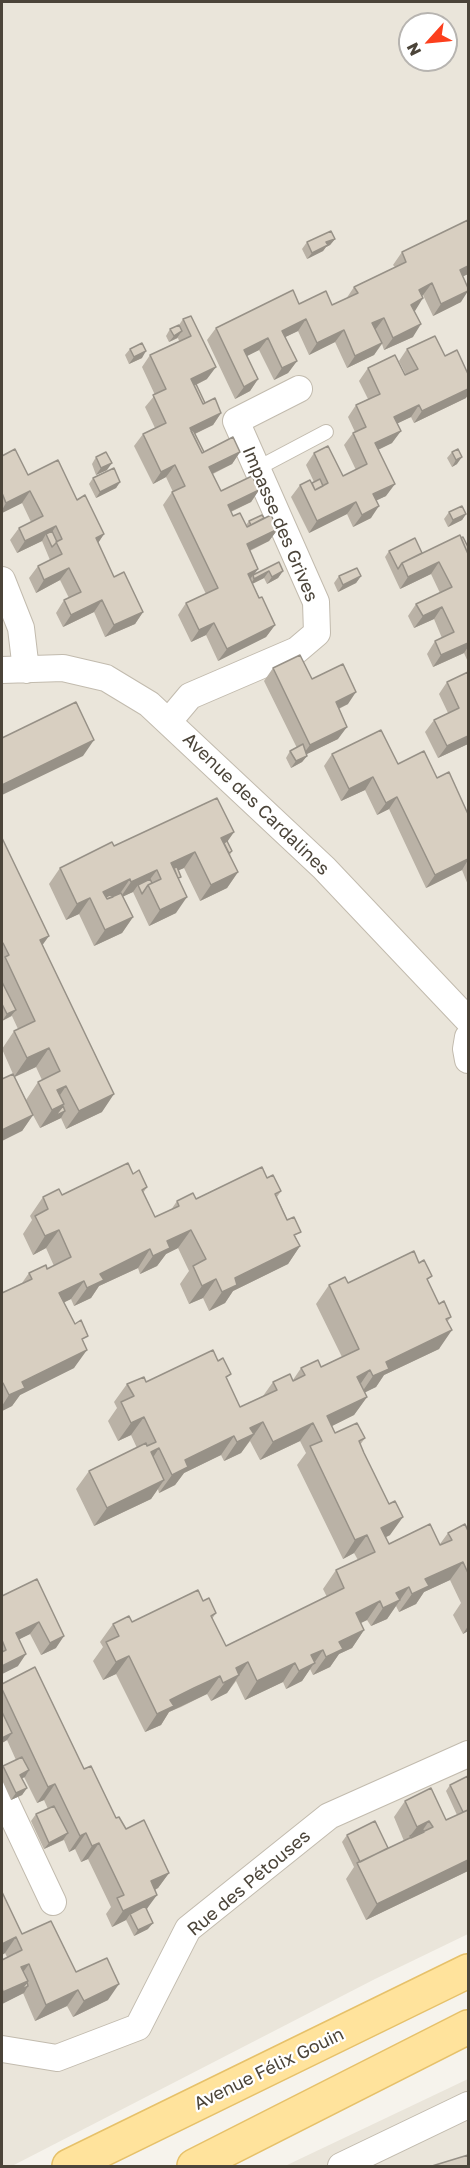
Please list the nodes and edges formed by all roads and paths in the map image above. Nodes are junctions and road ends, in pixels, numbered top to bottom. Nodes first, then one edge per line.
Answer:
1 (300, 389) dead end
2 (326, 432) dead end
3 (258, 468) junction
4 (2, 580) edge
5 (14, 670) edge
6 (169, 722) junction
7 (468, 1020) edge
8 (468, 1037) edge
9 (468, 1060) edge
10 (468, 1754) edge
11 (2, 1794) edge
12 (53, 1902) dead end
13 (468, 1971) edge
14 (468, 2027) edge
15 (2, 2049) edge
16 (468, 2105) edge
17 (69, 2166) edge
18 (194, 2166) edge
19 (341, 2166) edge

1 - 3 street, Impasse des Grives
2 - 3 lane
3 - 6 street, Impasse des Grives
4 - 5 street
5 - 6 street, Avenue des Cardalines
6 - 7 street, Avenue des Cardalines
8 - 9 street
10 - 15 street, Rue des Pétouses
11 - 12 street
13 - 17 main road, Avenue Félix Gouin
14 - 18 main road
16 - 19 street

